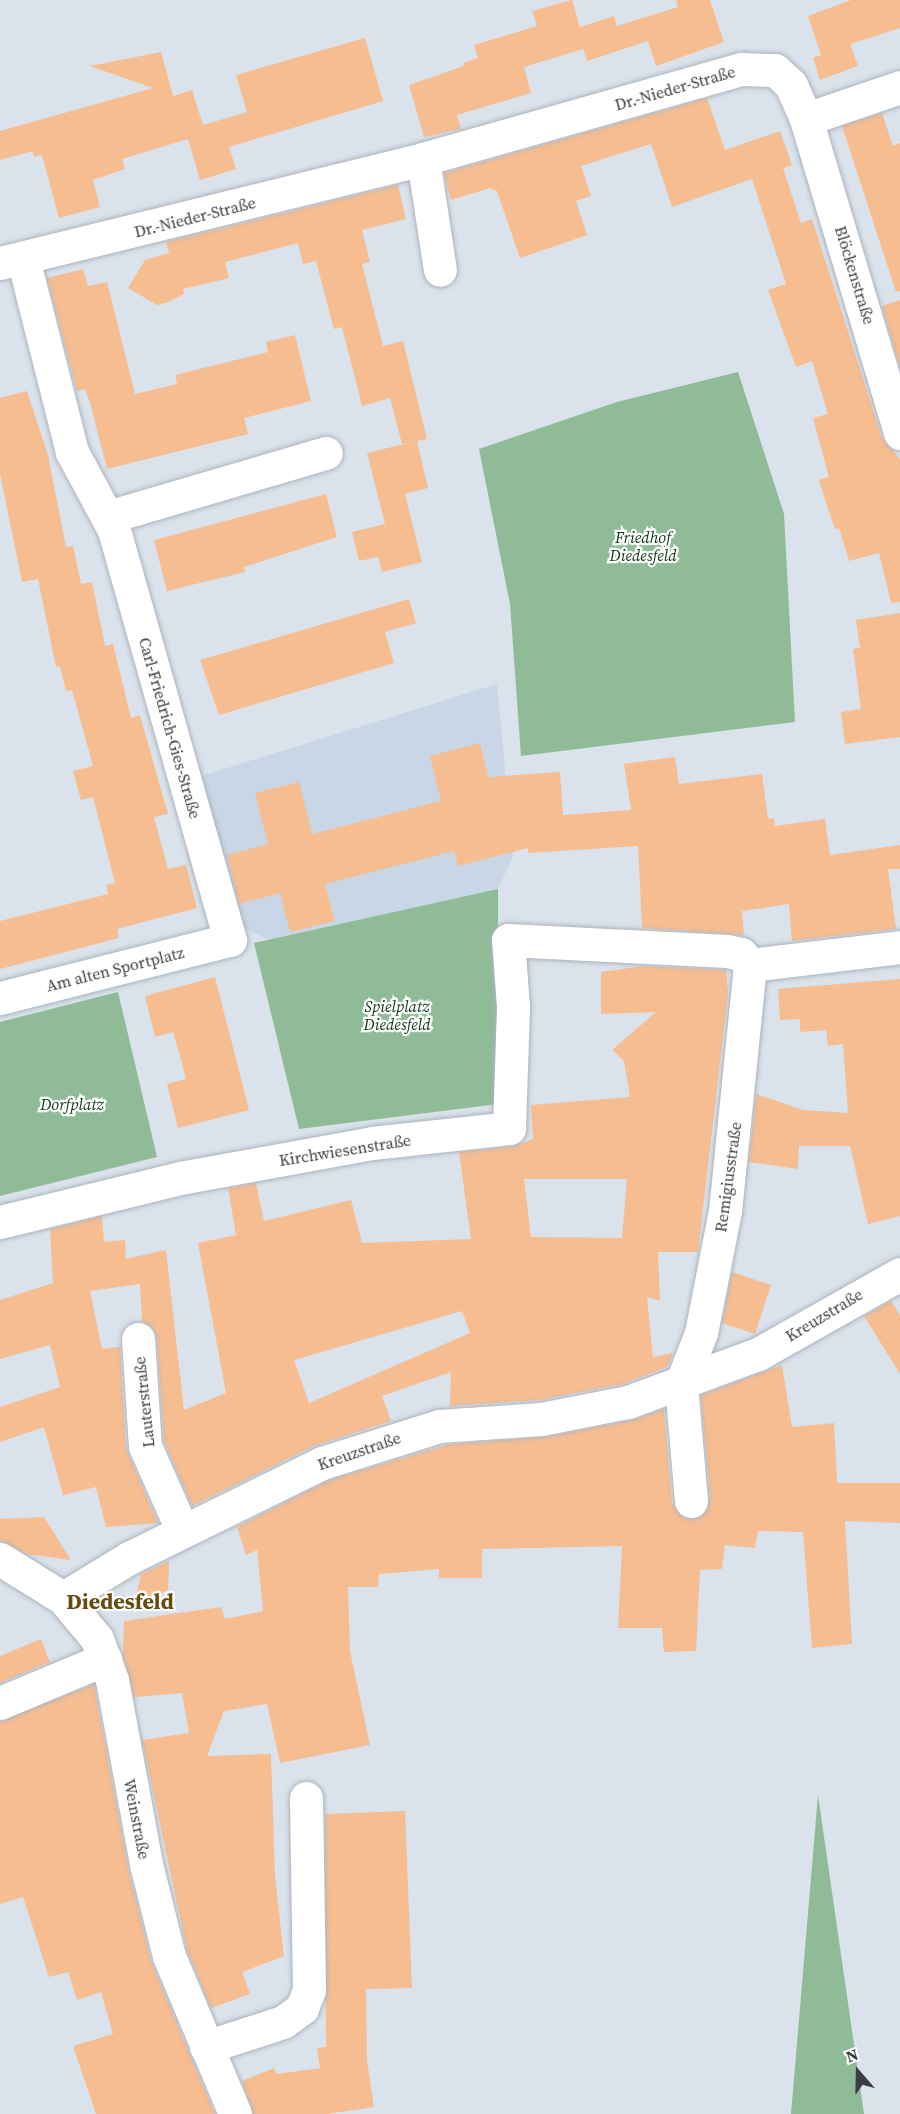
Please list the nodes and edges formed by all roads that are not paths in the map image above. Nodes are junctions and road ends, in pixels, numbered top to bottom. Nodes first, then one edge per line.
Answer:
1 (900, 87) edge
2 (806, 119) junction
3 (423, 159) junction
4 (11, 260) edge
5 (440, 270) dead end
6 (900, 433) edge
7 (326, 453) dead end
8 (108, 517) junction
9 (230, 940) joint
10 (900, 947) edge
11 (750, 965) junction
12 (0, 998) edge
13 (0, 1222) edge
14 (900, 1274) edge
15 (138, 1339) dead end
16 (681, 1384) junction
17 (691, 1501) dead end
18 (182, 1530) junction
19 (0, 1559) edge
20 (63, 1598) junction
21 (105, 1659) junction
22 (0, 1703) edge
23 (306, 1798) dead end
24 (206, 2047) junction
25 (235, 2114) edge

1 - 2 street
2 - 3 street, Dr.-Nieder-Straße
2 - 6 street, Blöckenstraße
3 - 4 street, Dr.-Nieder-Straße
3 - 5 street
4 - 8 street, Carl-Friedrich-Gies-Straße
7 - 8 street
8 - 9 street, Carl-Friedrich-Gies-Straße
9 - 12 street, Am alten Sportplatz
10 - 11 street
11 - 13 street, Kirchwiesenstraße
11 - 16 street, Remigiusstraße
14 - 16 street, Kreuzstraße
15 - 18 street, Lauterstraße
16 - 17 street
16 - 18 street, Kreuzstraße
18 - 20 street, Kreuzstraße
19 - 20 street, Weinstraße
20 - 21 street, Weinstraße
21 - 22 street
21 - 24 street, Weinstraße
23 - 24 street
24 - 25 street, Weinstraße

